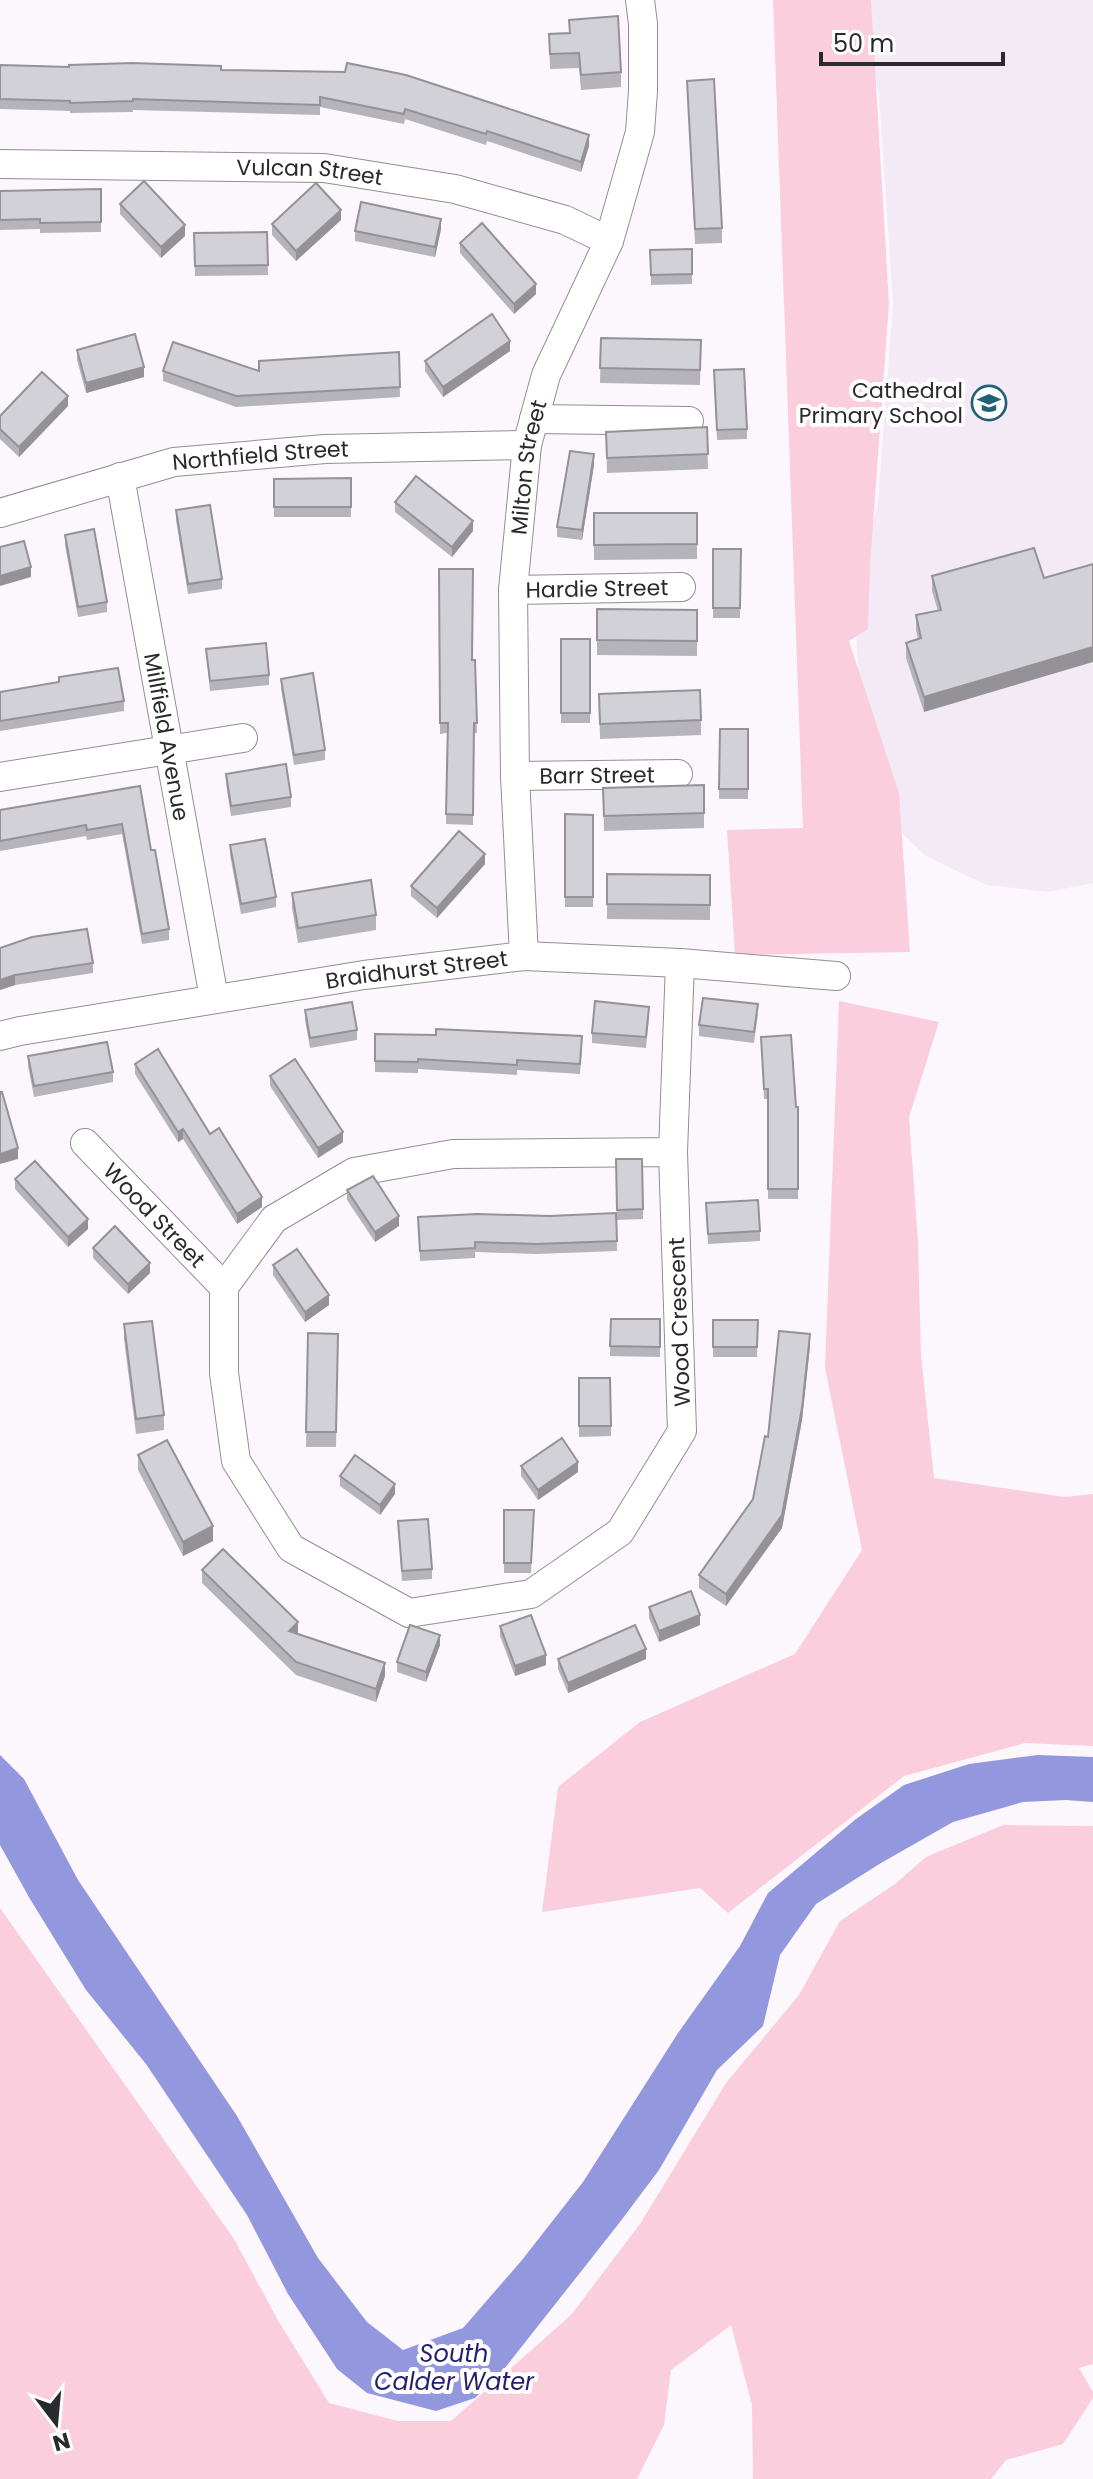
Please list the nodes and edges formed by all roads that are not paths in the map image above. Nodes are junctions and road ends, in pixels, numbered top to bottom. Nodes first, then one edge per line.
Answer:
1 (640, 0) edge
2 (0, 164) edge
3 (609, 241) junction
4 (689, 421) dead end
5 (530, 432) junction
6 (120, 477) junction
7 (0, 513) edge
8 (681, 587) dead end
9 (513, 590) junction
10 (243, 738) dead end
11 (169, 750) junction
12 (678, 774) dead end
13 (515, 776) junction
14 (0, 777) edge
15 (524, 956) junction
16 (680, 963) junction
17 (836, 976) dead end
18 (214, 998) junction
19 (0, 1036) edge
20 (85, 1143) dead end
21 (673, 1152) junction
22 (224, 1287) junction

1 - 3 street, Milton Street
2 - 3 street, Vulcan Street
3 - 5 street, Milton Street
4 - 5 street, Northfield Street
5 - 6 street, Northfield Street
5 - 9 street, Milton Street
6 - 7 street, Northfield Street
6 - 11 street, Millfield Avenue
8 - 9 street, Hardie Street
9 - 13 street, Milton Street
10 - 11 street
11 - 14 street
11 - 18 street, Millfield Avenue
12 - 13 street, Barr Street
13 - 15 street, Milton Street
15 - 16 street, Braidhurst Street
15 - 18 street, Braidhurst Street
16 - 17 street, Braidhurst Street
16 - 21 street, Wood Crescent
18 - 19 street, Braidhurst Street
20 - 22 street, Wood Street
21 - 22 street
21 - 22 street, Wood Crescent

